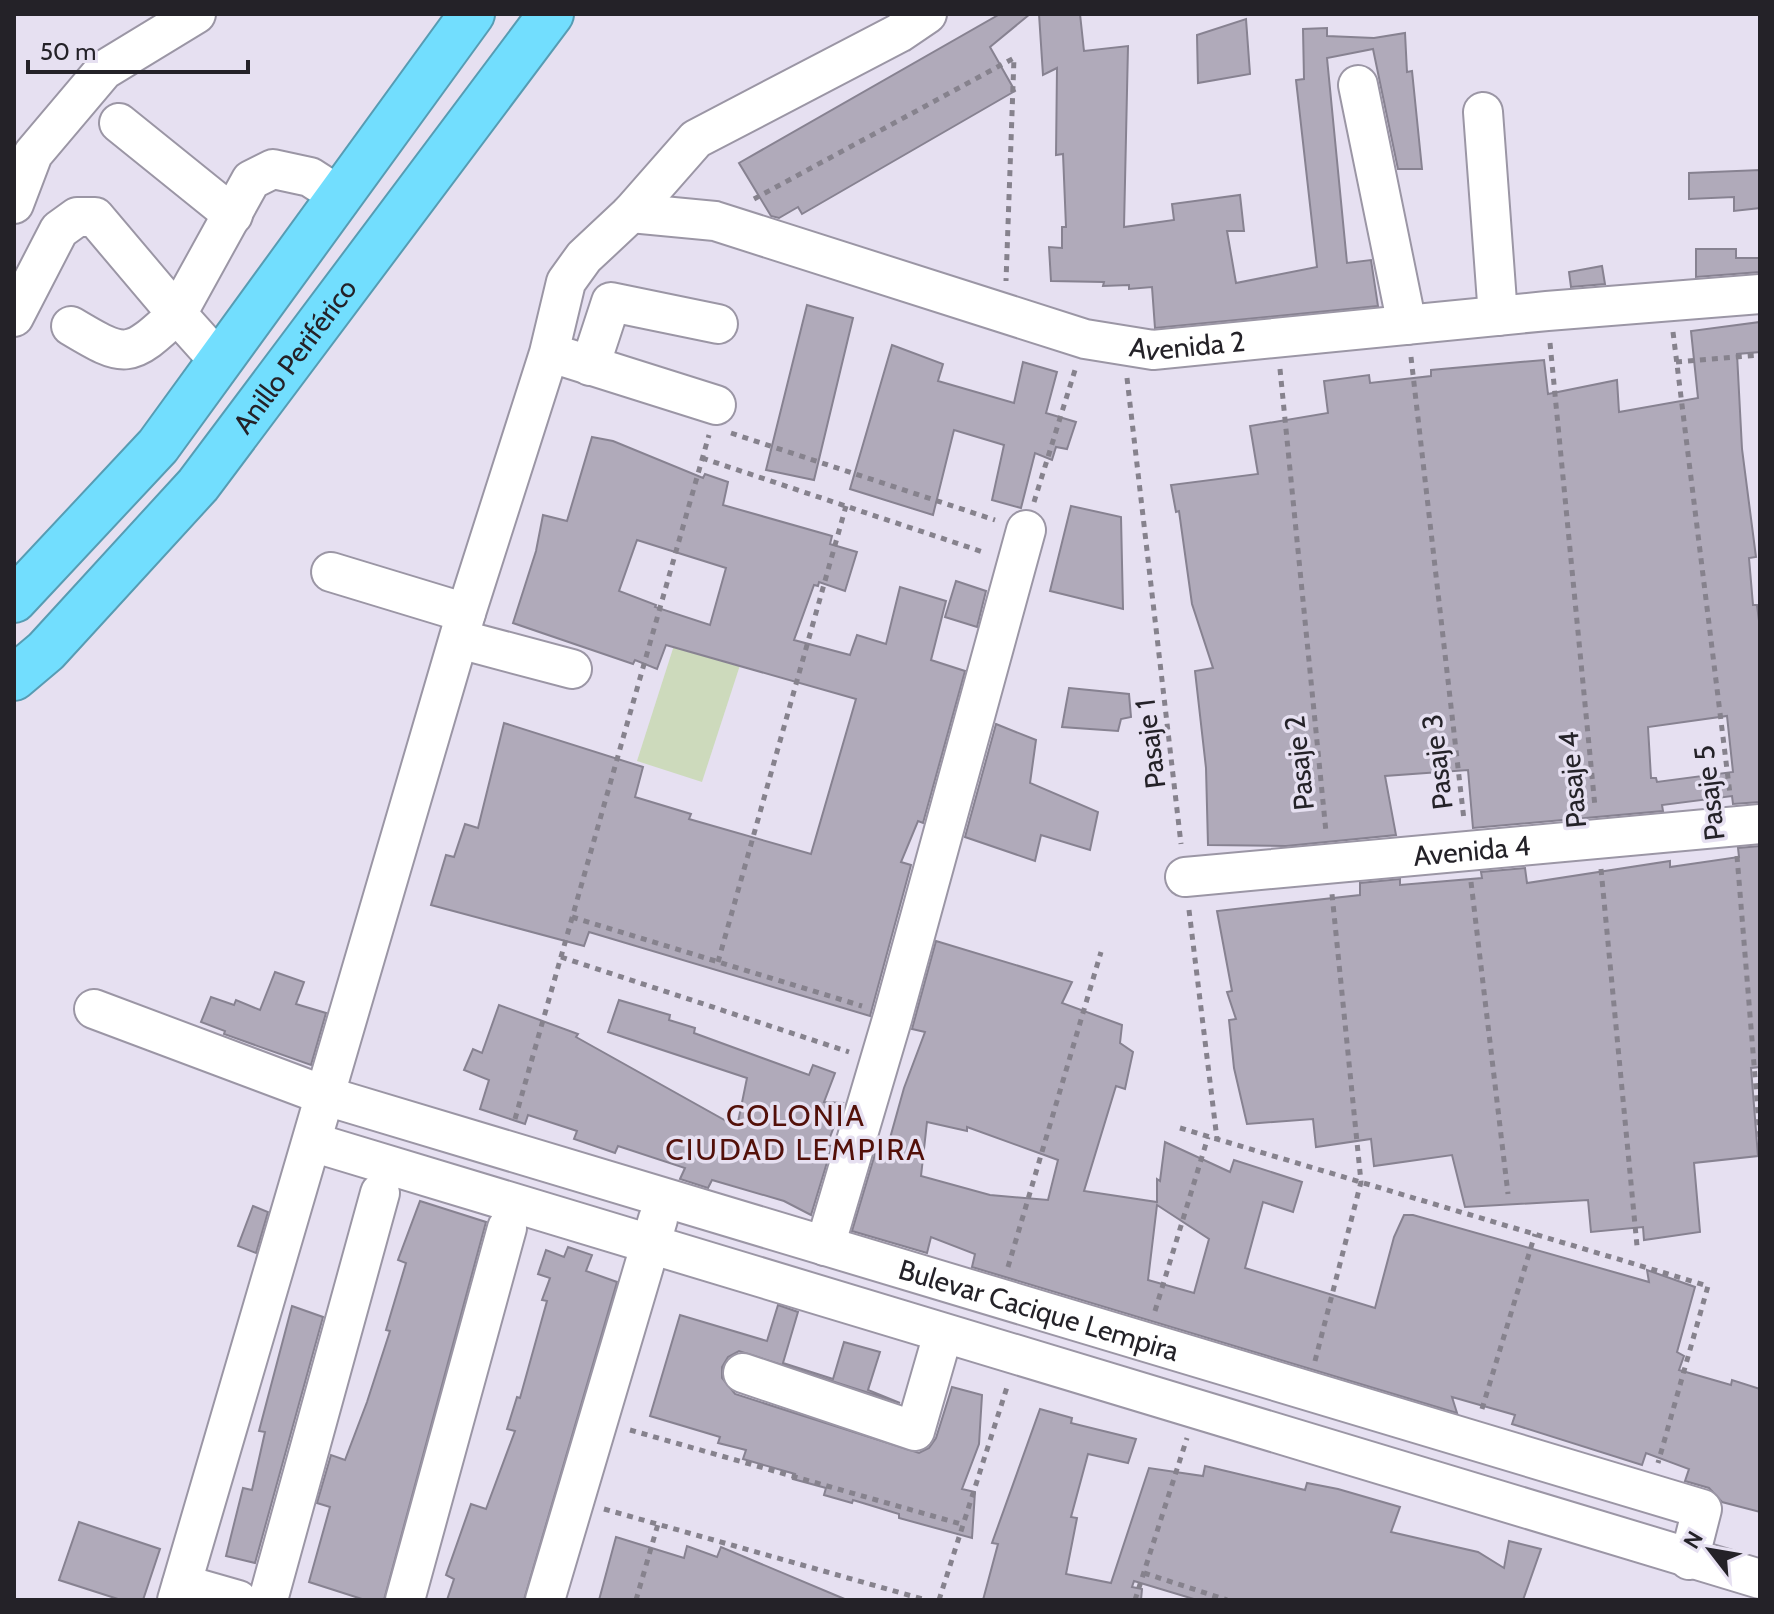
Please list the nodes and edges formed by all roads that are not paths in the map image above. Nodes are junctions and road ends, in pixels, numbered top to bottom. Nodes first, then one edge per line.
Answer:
1 (196, 14) edge
2 (472, 14) edge
3 (551, 14) edge
4 (927, 14) edge
5 (1358, 85) dead end
6 (1483, 112) dead end
7 (119, 123) dead end
8 (341, 197) junction
9 (14, 204) edge
10 (631, 213) junction
11 (233, 215) junction
12 (1760, 294) edge
13 (177, 314) junction
14 (1498, 316) junction
15 (14, 317) edge
16 (718, 324) dead end
17 (1407, 325) junction
18 (71, 326) dead end
19 (549, 353) junction
20 (220, 362) junction
21 (590, 366) junction
22 (718, 421) road end
23 (1021, 547) road end
24 (331, 572) dead end
25 (14, 600) edge
26 (462, 626) junction
27 (572, 669) dead end
28 (14, 678) edge
29 (1747, 825) edge
30 (1185, 877) road end
31 (94, 1009) dead end
32 (326, 1096) junction
33 (312, 1142) junction
34 (380, 1193) dead end
35 (664, 1198) junction
36 (507, 1228) dead end
37 (651, 1244) junction
38 (825, 1246) junction
39 (943, 1334) junction
40 (743, 1373) dead end
41 (1689, 1560) junction
42 (1760, 1579) edge
43 (179, 1592) edge
44 (238, 1600) edge
45 (268, 1600) edge
46 (405, 1600) edge
47 (545, 1600) edge

1 - 9 street
2 - 8 highway, Anillo Periférico
3 - 28 highway, Anillo Periférico
4 - 10 street
5 - 17 street
6 - 14 street
7 - 11 street
8 - 11 street
8 - 20 highway, Anillo Periférico
10 - 17 street, Avenida 2
10 - 19 street
11 - 13 street
12 - 14 street, Avenida 2
13 - 15 street
13 - 18 street
13 - 20 street
14 - 17 street, Avenida 2
16 - 21 street
19 - 21 street
19 - 26 street
20 - 25 highway, Anillo Periférico
21 - 22 street
23 - 38 street
24 - 26 street
26 - 27 street
26 - 32 street
29 - 30 street, Avenida 4
31 - 32 street, Bulevar Cacique Lempira
32 - 33 street
32 - 35 street, Bulevar Cacique Lempira
33 - 37 street, Bulevar Cacique Lempira
33 - 43 street
34 - 45 street
35 - 37 street
35 - 38 street, Bulevar Cacique Lempira
36 - 46 street
37 - 39 street, Bulevar Cacique Lempira
37 - 47 street
38 - 41 street, Bulevar Cacique Lempira
39 - 40 street
39 - 41 street, Bulevar Cacique Lempira
41 - 42 street, Bulevar Cacique Lempira
43 - 44 street

